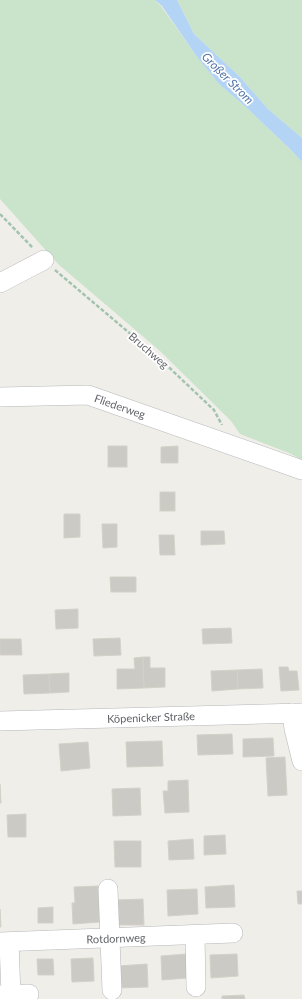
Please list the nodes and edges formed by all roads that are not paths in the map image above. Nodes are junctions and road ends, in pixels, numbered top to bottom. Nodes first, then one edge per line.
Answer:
1 (44, 260) road end
2 (0, 282) edge
3 (0, 397) edge
4 (302, 470) edge
5 (297, 713) edge
6 (0, 721) edge
7 (302, 761) edge
8 (108, 889) dead end
9 (232, 933) dead end
10 (195, 935) junction
11 (110, 938) junction
12 (4, 942) edge
13 (195, 987) dead end
14 (112, 990) dead end
15 (13, 995) edge

1 - 2 street
3 - 4 street, Fliederweg
5 - 6 street, Köpenicker Straße
5 - 7 street
8 - 11 street
9 - 10 street, Rotdornweg
10 - 11 street, Rotdornweg
10 - 13 street
11 - 12 street, Rotdornweg
11 - 14 street
12 - 15 street

